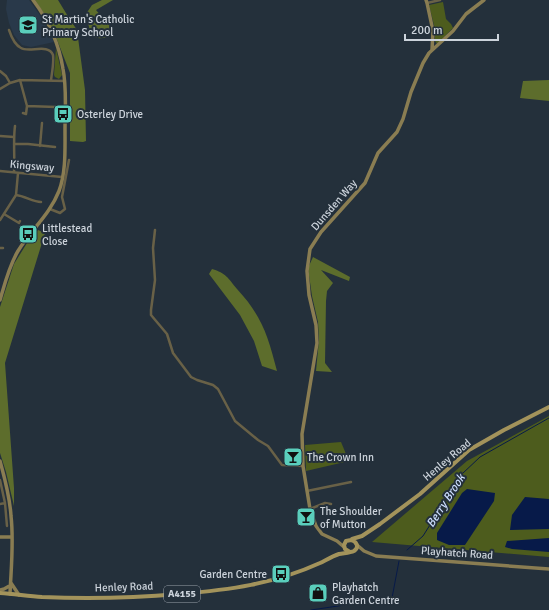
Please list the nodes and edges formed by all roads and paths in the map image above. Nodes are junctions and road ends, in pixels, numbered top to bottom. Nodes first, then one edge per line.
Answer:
1 (33, 0) edge
2 (440, 0) edge
3 (484, 0) edge
4 (426, 2) edge
5 (9, 33) dead end
6 (432, 50) junction
7 (0, 70) edge
8 (20, 80) junction
9 (51, 80) junction
10 (65, 81) junction
11 (10, 83) junction
12 (0, 89) edge
13 (27, 106) junction
14 (56, 107) dead end
15 (25, 114) dead end
16 (46, 125) dead end
17 (15, 126) dead end
18 (0, 136) edge
19 (14, 137) junction
20 (14, 144) junction
21 (40, 146) junction
22 (55, 148) dead end
23 (70, 162) dead end
24 (0, 172) edge
25 (14, 172) junction
26 (18, 173) junction
27 (62, 177) junction
28 (16, 195) junction
29 (41, 202) dead end
30 (50, 210) junction
31 (4, 214) junction
32 (0, 220) edge
33 (19, 223) dead end
34 (155, 230) dead end
35 (0, 300) edge
36 (549, 407) edge
37 (0, 461) edge
38 (302, 466) junction
39 (0, 480) edge
40 (351, 482) dead end
41 (307, 491) junction
42 (5, 503) junction
43 (0, 504) edge
44 (331, 504) dead end
45 (310, 509) junction
46 (7, 526) dead end
47 (362, 536) junction
48 (0, 537) edge
49 (12, 537) junction
50 (349, 540) junction
51 (337, 541) junction
52 (357, 545) junction
53 (344, 547) junction
54 (352, 551) junction
55 (364, 551) junction
56 (338, 554) junction
57 (549, 569) edge
58 (11, 584) junction
59 (0, 590) edge
60 (0, 593) edge
61 (10, 594) junction
62 (19, 595) junction

1 - 10 street
2 - 4 street
3 - 6 street, Dunsden Way
4 - 6 street
5 - 9 street
6 - 38 street, Dunsden Way
7 - 11 street
8 - 9 street
8 - 11 street
8 - 13 street
9 - 10 street
10 - 27 street
11 - 12 street
13 - 14 street
13 - 15 street
16 - 21 street
17 - 19 street
18 - 19 street
19 - 20 street
20 - 21 street
20 - 25 street
21 - 22 street
23 - 30 street
24 - 25 street, Kingsway
25 - 26 street, Kingsway
26 - 27 street, Kingsway
26 - 28 street
27 - 30 street
28 - 29 street
28 - 31 street
30 - 35 street
31 - 32 street
31 - 33 street
34 - 38 street
36 - 47 main road, Henley Road
37 - 49 street
38 - 41 street, Dunsden Way
39 - 42 street
40 - 41 street
41 - 45 street, Dunsden Way
42 - 43 street
42 - 46 street
44 - 45 street
45 - 51 street, Dunsden Way
47 - 50 main road, Henley Road
47 - 52 main road, Henley Road
48 - 49 street
49 - 58 street
50 - 51 street
50 - 52 main road
50 - 53 main road
51 - 53 street, Dunsden Way
52 - 54 main road
52 - 55 street, Playhatch Road
53 - 54 main road
53 - 56 main road, Henley Road / A4155
54 - 55 street, Playhatch Road
54 - 56 main road, Henley Road / A4155
55 - 57 street, Playhatch Road
56 - 62 main road, Henley Road / A4155
58 - 59 street
58 - 61 street
58 - 62 street
60 - 61 main road, Henley Road / A4155
61 - 62 main road, Henley Road / A4155

